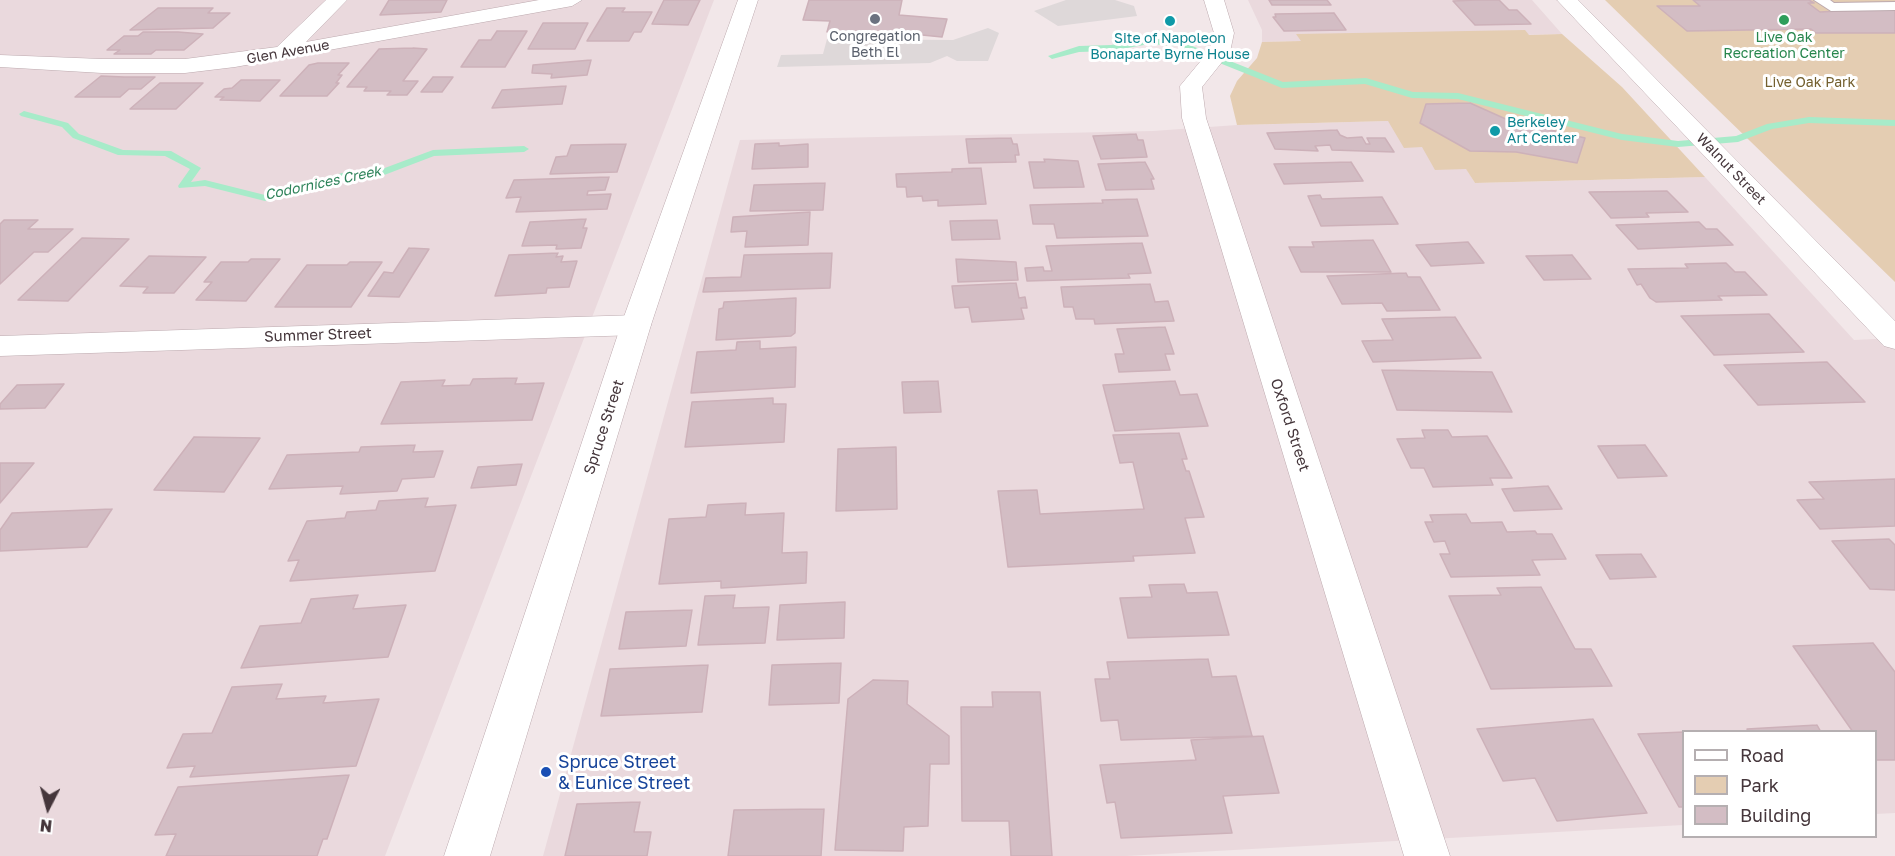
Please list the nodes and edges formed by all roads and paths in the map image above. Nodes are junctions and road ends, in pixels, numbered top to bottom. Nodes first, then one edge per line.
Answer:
1 (337, 0) edge
2 (572, 0) edge
3 (748, 0) edge
4 (1214, 0) edge
5 (1568, 0) edge
6 (1821, 0) edge
7 (1895, 6) edge
8 (284, 52) junction
9 (0, 61) edge
10 (636, 325) junction
11 (1895, 339) edge
12 (0, 346) edge
13 (467, 856) edge
14 (1426, 856) edge

1 - 8 street
2 - 8 street, Glen Avenue
3 - 10 street, Spruce Street
4 - 14 street, Oxford Street
5 - 11 street, Walnut Street
6 - 7 lane
8 - 9 street, Glen Avenue
10 - 12 street, Summer Street
10 - 13 street, Spruce Street

